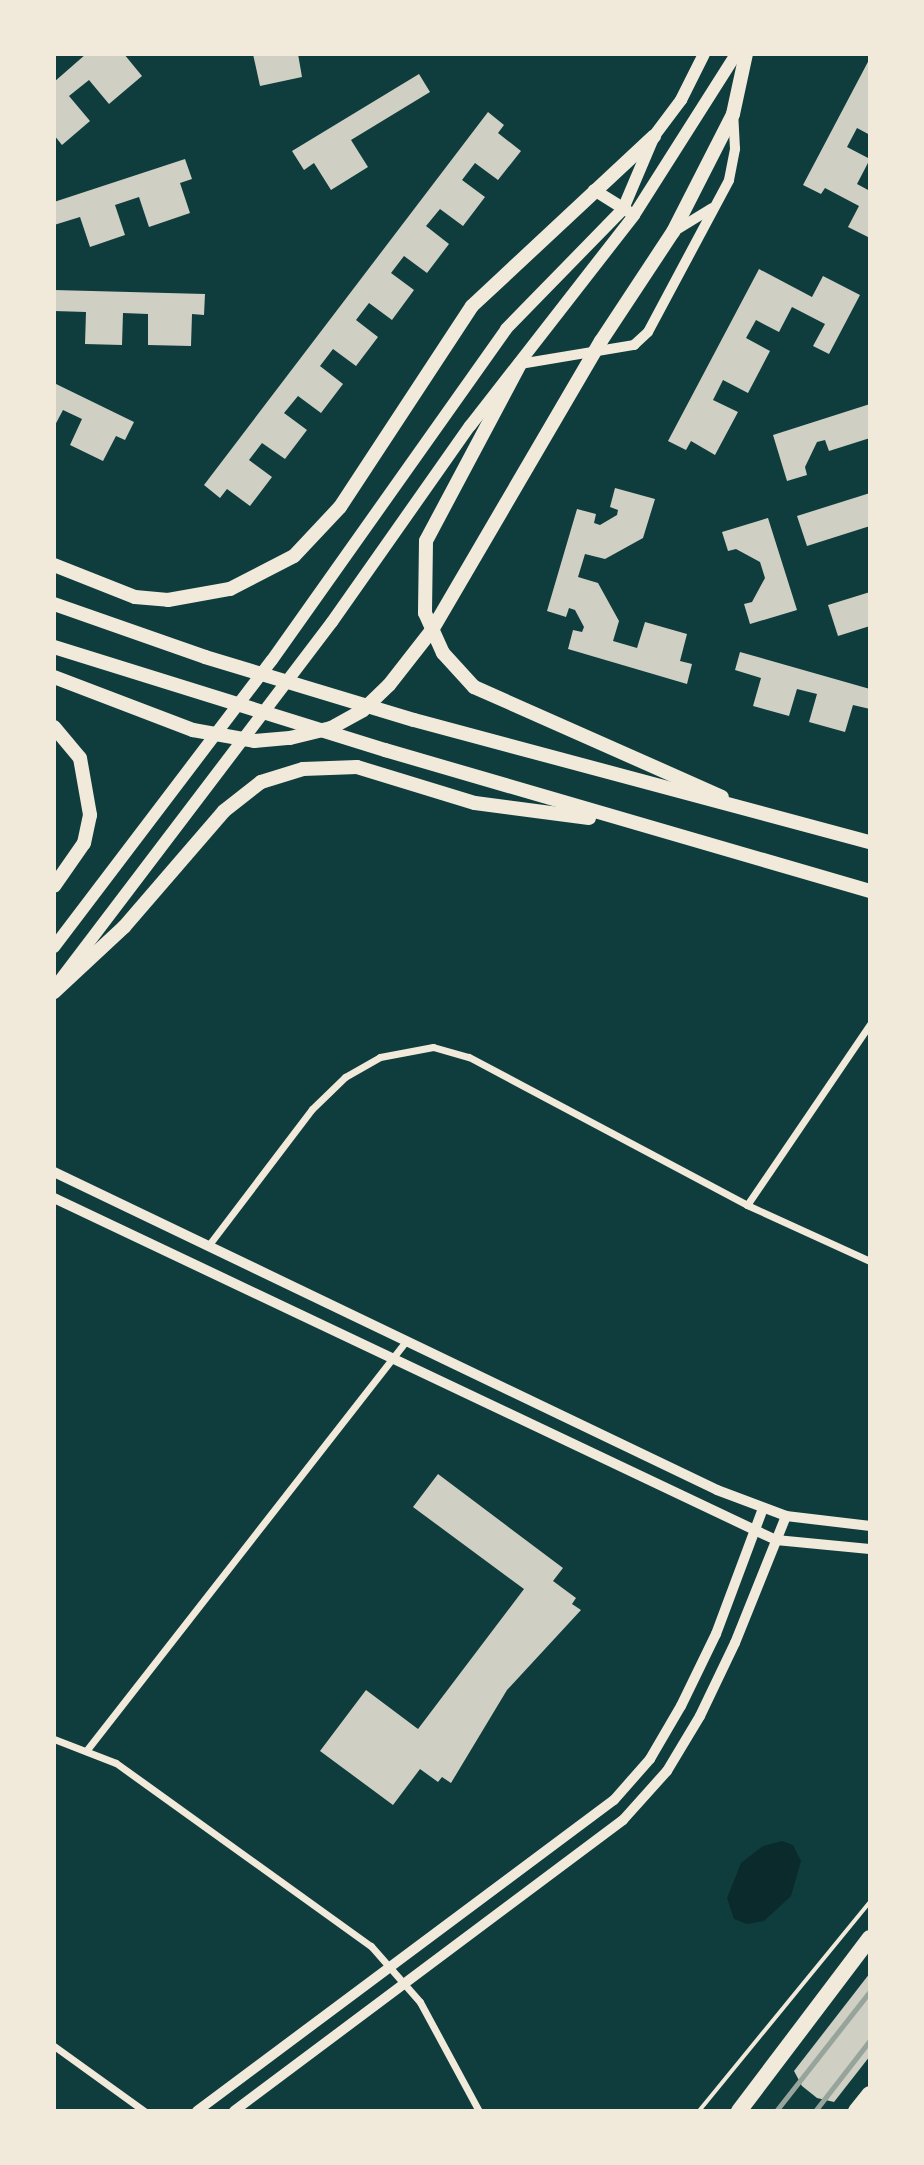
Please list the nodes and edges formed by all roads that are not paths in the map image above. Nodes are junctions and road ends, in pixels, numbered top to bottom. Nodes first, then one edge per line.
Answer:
1 (705, 54) edge
2 (736, 54) edge
3 (746, 54) edge
4 (733, 114) junction
5 (654, 136) junction
6 (594, 190) junction
7 (714, 206) junction
8 (628, 212) junction
9 (673, 232) junction
10 (520, 364) junction
11 (54, 565) edge
12 (54, 604) edge
13 (54, 647) edge
14 (54, 677) edge
15 (54, 727) edge
16 (761, 815) junction
17 (633, 824) junction
18 (870, 842) edge
19 (54, 886) edge
20 (870, 891) edge
21 (54, 947) edge
22 (54, 990) edge
23 (870, 1024) edge
24 (54, 1172) edge
25 (54, 1198) edge
26 (747, 1205) junction
27 (208, 1246) junction
28 (870, 1261) edge
29 (406, 1341) junction
30 (392, 1359) junction
31 (763, 1508) junction
32 (786, 1516) junction
33 (870, 1526) edge
34 (756, 1531) junction
35 (776, 1540) junction
36 (870, 1549) edge
37 (54, 1740) edge
38 (86, 1751) junction
39 (870, 1938) edge
40 (393, 1967) junction
41 (406, 1984) junction
42 (54, 2046) edge
43 (870, 2094) edge
44 (144, 2111) edge
45 (197, 2111) edge
46 (234, 2111) edge
47 (479, 2111) edge
48 (739, 2111) edge
49 (856, 2111) edge

1 - 5 main road
2 - 8 main road
3 - 4 main road
4 - 7 street
4 - 9 main road
5 - 6 main road
5 - 8 main road
6 - 8 main road
6 - 11 main road
7 - 9 street
7 - 10 street
8 - 10 main road
8 - 21 main road
9 - 14 main road
10 - 16 main road
10 - 22 main road
12 - 16 main road
13 - 17 main road
15 - 19 main road
16 - 18 main road
17 - 20 main road
17 - 22 main road
23 - 26 street
24 - 27 street
25 - 30 street
26 - 27 street
26 - 28 street
27 - 29 street
29 - 30 street
29 - 31 street
30 - 34 street
30 - 38 street
31 - 32 street
31 - 34 street
32 - 33 street
32 - 35 street
34 - 35 street
34 - 40 street
35 - 36 street
35 - 41 street
37 - 38 street
38 - 40 street
39 - 48 highway
40 - 41 street
40 - 45 street
41 - 46 street
41 - 47 street
42 - 44 street
43 - 49 highway

